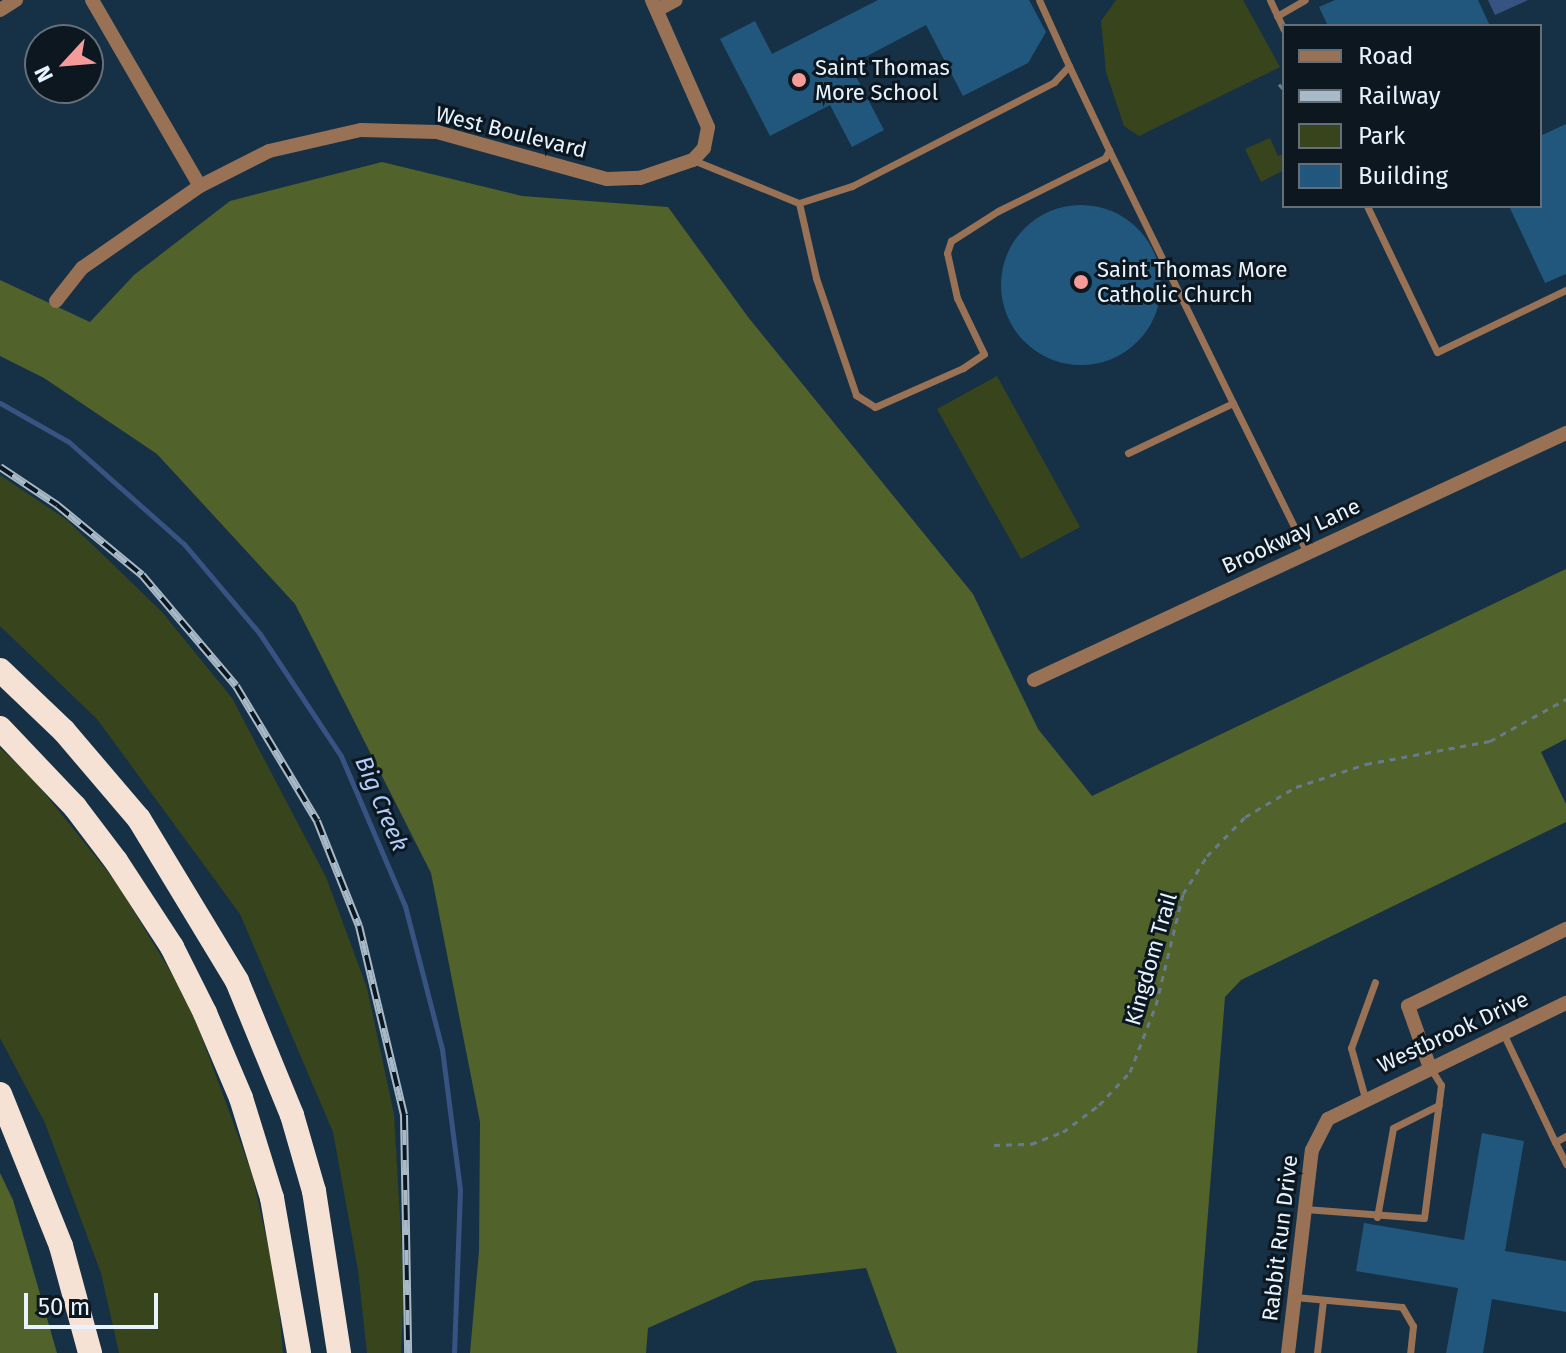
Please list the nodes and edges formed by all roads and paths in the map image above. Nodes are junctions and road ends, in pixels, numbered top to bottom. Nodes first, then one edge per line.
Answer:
1 (16, 0) edge
2 (92, 0) edge
3 (676, 0) edge
4 (1039, 0) edge
5 (1270, 0) edge
6 (1305, 0) edge
7 (654, 5) edge
8 (0, 10) edge
9 (1277, 16) junction
10 (1282, 26) edge
11 (1069, 66) junction
12 (1279, 84) dead end
13 (1282, 88) edge
14 (1109, 150) junction
15 (693, 160) junction
16 (200, 186) junction
17 (799, 203) junction
18 (1368, 208) edge
19 (1566, 290) edge
20 (56, 301) dead end
21 (1233, 403) junction
22 (1566, 433) edge
23 (1128, 453) dead end
24 (1307, 553) junction
25 (0, 670) edge
26 (1034, 680) dead end
27 (1566, 699) edge
28 (0, 728) edge
29 (1566, 929) edge
30 (1375, 982) dead end
31 (1566, 1003) edge
32 (1503, 1033) junction
33 (1430, 1068) junction
34 (0, 1094) edge
35 (1362, 1100) junction
36 (1439, 1105) junction
37 (1566, 1136) edge
38 (1555, 1142) junction
39 (994, 1145) dead end
40 (1566, 1164) edge
41 (1305, 1209) junction
42 (1377, 1217) junction
43 (1295, 1297) junction
44 (1323, 1300) junction
45 (90, 1353) edge
46 (299, 1353) edge
47 (339, 1353) edge
48 (1288, 1353) edge
49 (1317, 1353) edge
50 (1410, 1353) edge

1 - 8 street
2 - 16 street
3 - 7 street
4 - 11 lane
5 - 9 lane
6 - 9 lane
7 - 15 street
9 - 10 lane
11 - 14 lane
11 - 17 lane
12 - 13 path
14 - 17 lane
14 - 21 lane
15 - 16 street, West Boulevard
15 - 17 lane
16 - 20 street, West Boulevard
18 - 19 lane
21 - 23 lane
21 - 24 lane
22 - 24 street, Brookway Lane
24 - 26 street, Brookway Lane
25 - 47 highway
27 - 39 path, Kingdom Trail
28 - 46 highway
29 - 33 street
30 - 35 lane
31 - 32 street, Westbrook Drive
32 - 33 street, Westbrook Drive
32 - 38 lane
33 - 35 street, Westbrook Drive
33 - 36 lane
34 - 45 highway
35 - 41 street, Rabbit Run Drive
36 - 42 lane
36 - 42 lane
37 - 38 lane
38 - 40 lane
41 - 42 lane
41 - 43 street, Rabbit Run Drive
43 - 44 lane
43 - 48 street, Rabbit Run Drive
44 - 49 lane
44 - 50 lane

